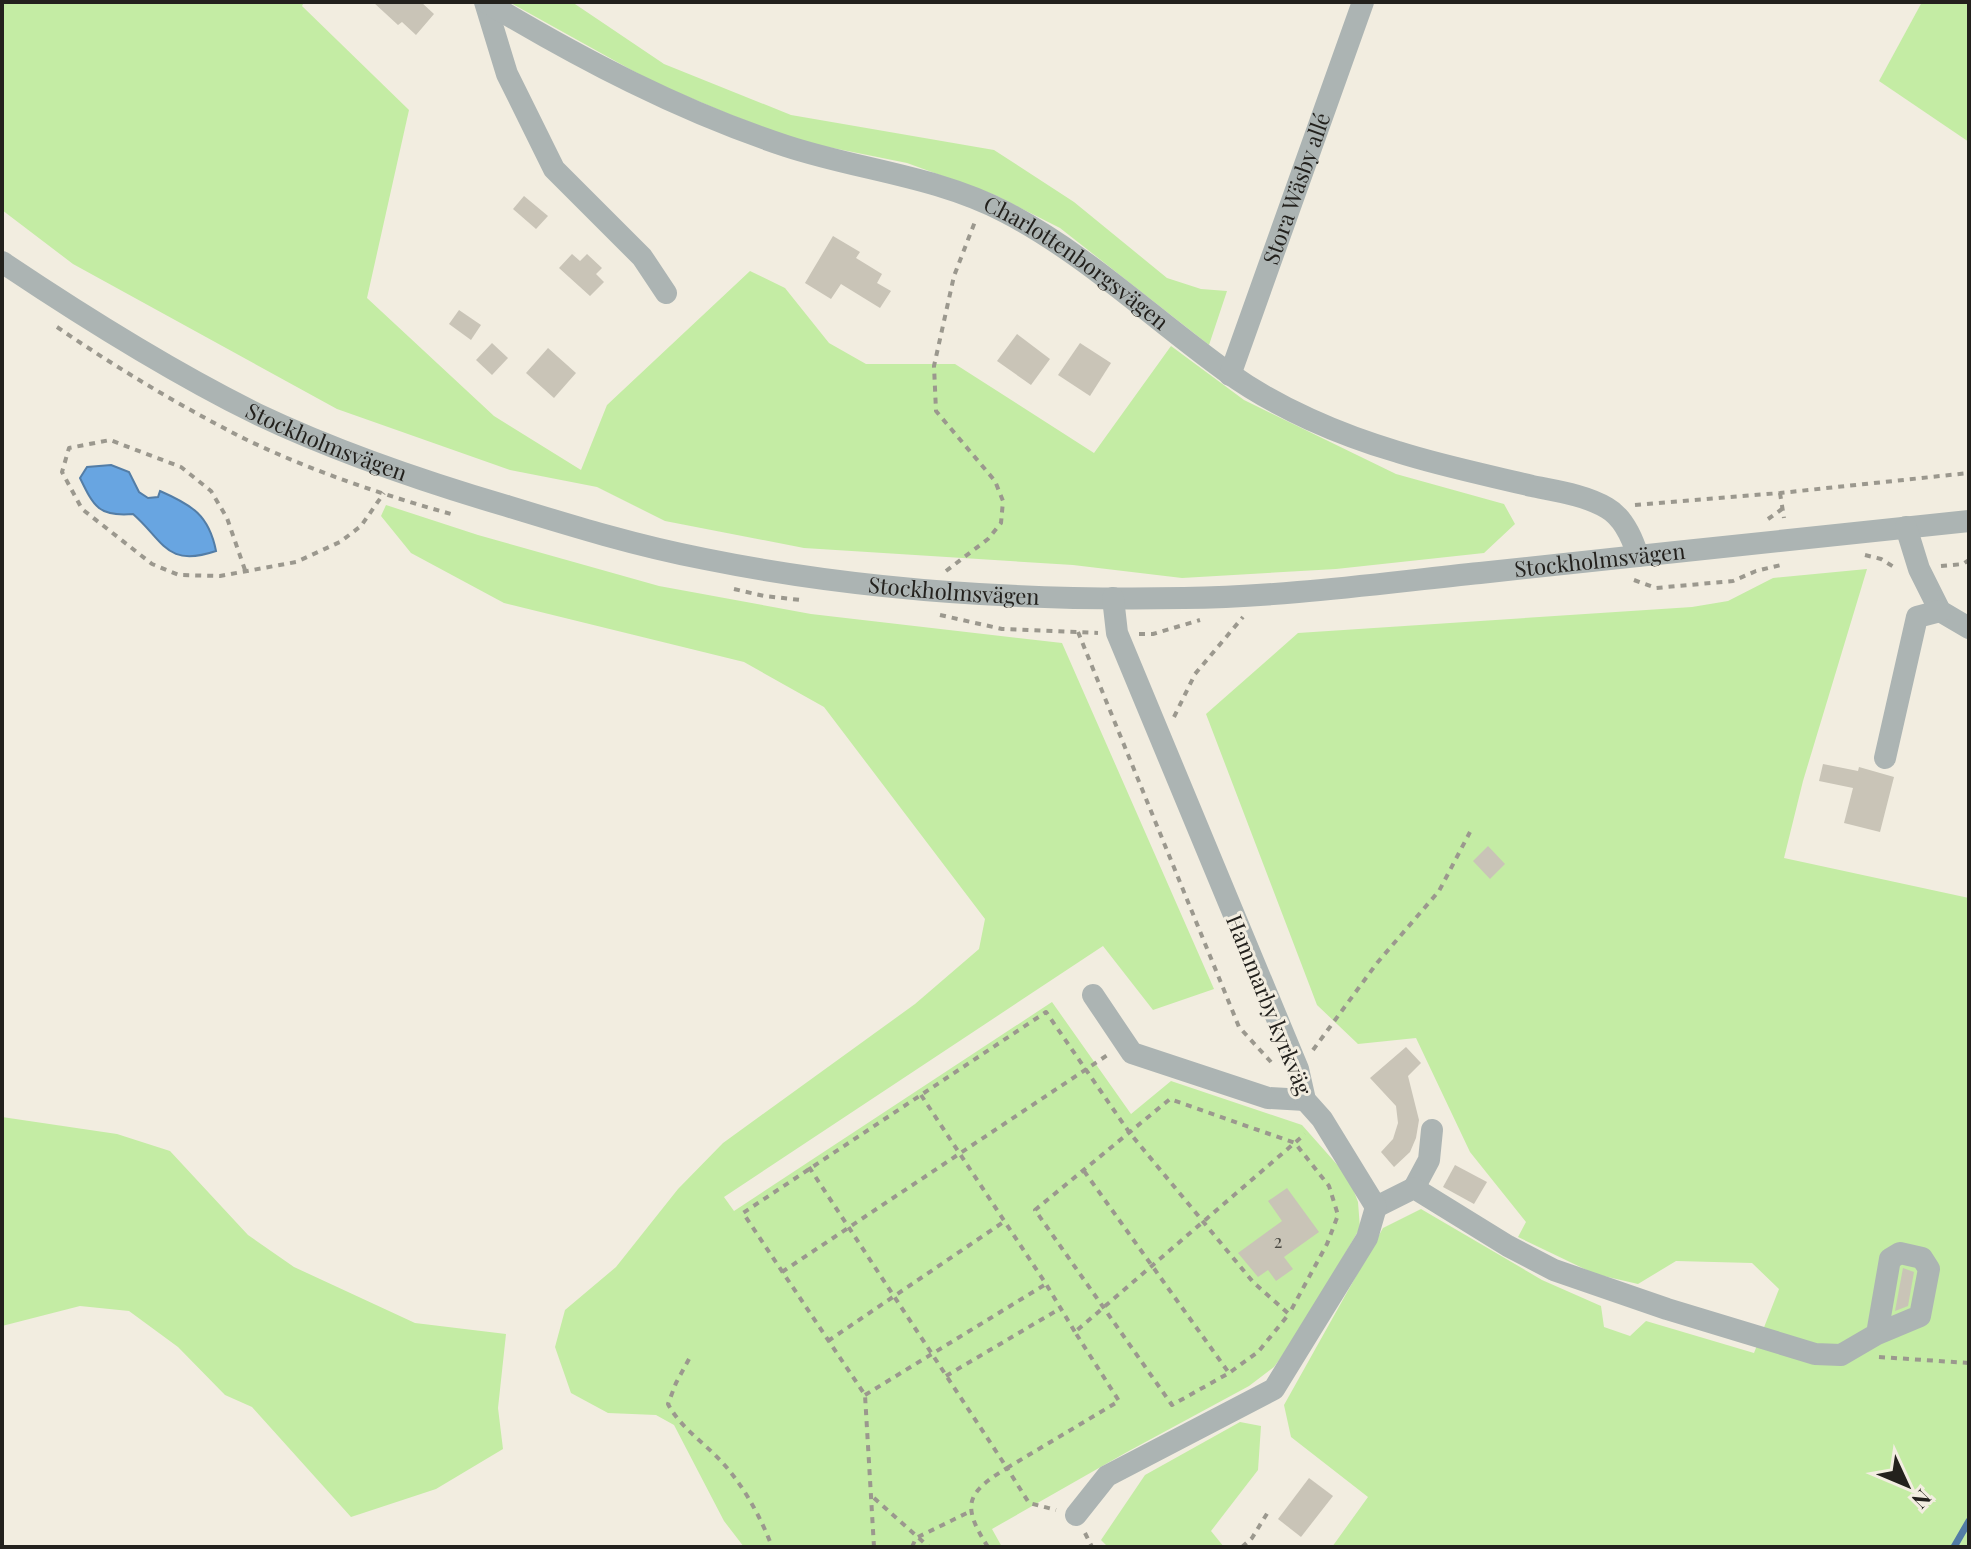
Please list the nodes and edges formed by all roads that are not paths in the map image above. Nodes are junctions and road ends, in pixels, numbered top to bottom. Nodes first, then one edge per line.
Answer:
1 (485, 2) edge
2 (1363, 2) edge
3 (2, 262) edge
4 (666, 293) dead end
5 (1230, 375) junction
6 (1969, 521) edge
7 (1906, 527) junction
8 (1638, 556) junction
9 (1113, 598) junction
10 (1940, 611) junction
11 (1969, 628) edge
12 (1885, 758) dead end
13 (1093, 995) dead end
14 (1305, 1100) junction
15 (1432, 1130) dead end
16 (1414, 1188) junction
17 (1376, 1207) junction
18 (1877, 1334) dead end
19 (1076, 1515) road end

1 - 4 street
1 - 5 street, Charlottenborgsvägen
2 - 5 street, Stora Wäsby allé
3 - 9 street, Stockholmsvägen
5 - 8 street, Charlottenborgsvägen
6 - 7 street, Stockholmsvägen
7 - 8 street, Stockholmsvägen
7 - 10 street
8 - 9 street, Stockholmsvägen
9 - 14 street, Hammarby kyrkväg
10 - 11 street
10 - 12 street
13 - 14 street
14 - 17 street, Hammarby kyrkväg
15 - 16 street
16 - 17 street
16 - 18 street
17 - 19 street

